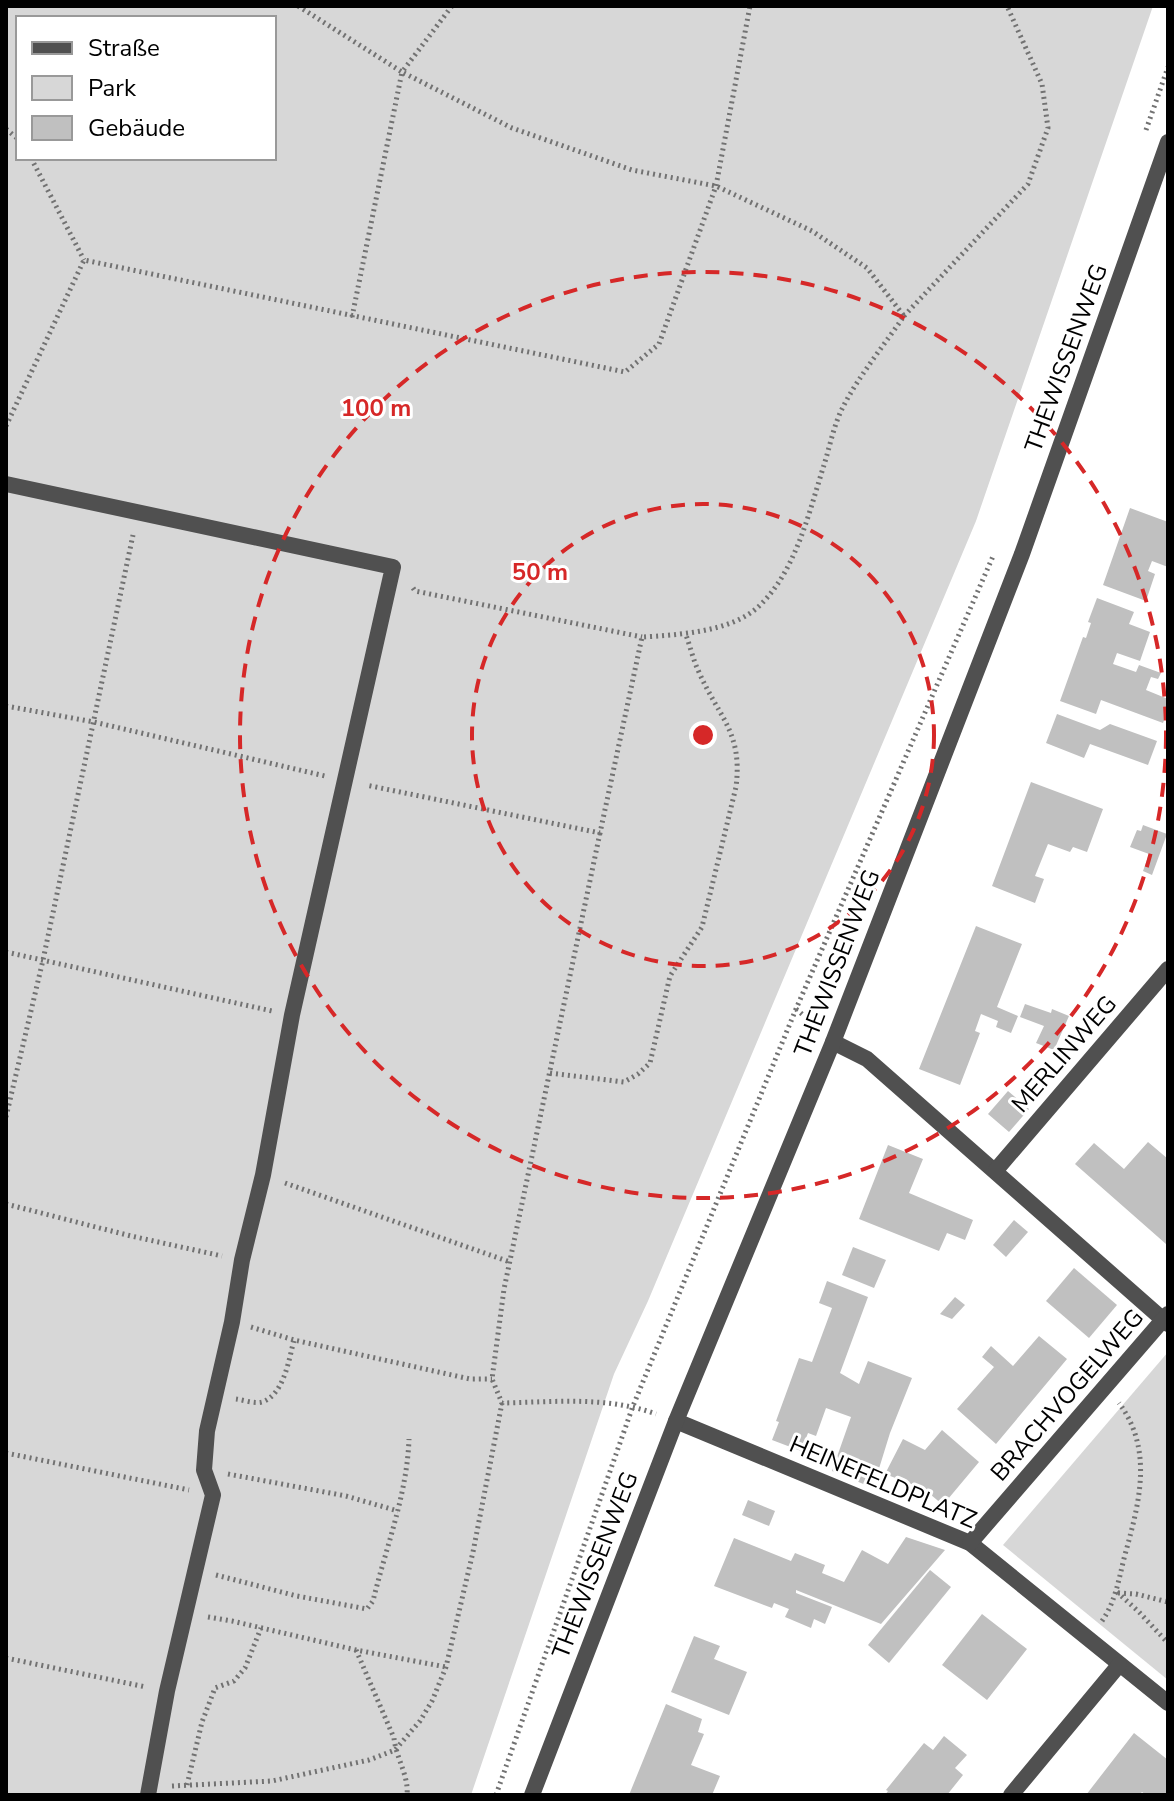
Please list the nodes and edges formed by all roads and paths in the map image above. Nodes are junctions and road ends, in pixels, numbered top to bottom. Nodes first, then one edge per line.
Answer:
1 (298, 6) edge
2 (452, 6) edge
3 (750, 6) edge
4 (1007, 6) edge
5 (1168, 67) edge
6 (402, 72) junction
7 (1141, 142) dead end
8 (1168, 142) edge
9 (32, 160) edge
10 (716, 186) junction
11 (84, 260) junction
12 (904, 316) junction
13 (352, 317) junction
14 (6, 426) edge
15 (6, 484) edge
16 (139, 511) junction
17 (997, 548) dead end
18 (393, 567) junction
19 (686, 635) junction
20 (642, 637) junction
21 (6, 706) edge
22 (94, 722) junction
23 (346, 781) junction
24 (600, 833) junction
25 (6, 952) edge
26 (43, 960) junction
27 (1168, 969) edge
28 (292, 1015) junction
29 (833, 1042) junction
30 (550, 1073) junction
31 (6, 1117) edge
32 (996, 1170) junction
33 (263, 1175) junction
34 (6, 1204) edge
35 (242, 1260) junction
36 (510, 1262) junction
37 (1166, 1319) edge
38 (232, 1322) junction
39 (294, 1340) junction
40 (492, 1379) junction
41 (1106, 1386) junction
42 (217, 1397) junction
43 (502, 1403) junction
44 (633, 1406) junction
45 (676, 1421) junction
46 (409, 1439) dead end
47 (6, 1453) edge
48 (204, 1470) junction
49 (213, 1495) junction
50 (398, 1511) junction
51 (970, 1543) junction
52 (196, 1570) junction
53 (1117, 1592) junction
54 (1168, 1602) edge
55 (185, 1614) junction
56 (261, 1628) junction
57 (1088, 1639) junction
58 (1168, 1643) edge
59 (356, 1650) junction
60 (6, 1658) edge
61 (1119, 1665) junction
62 (446, 1667) junction
63 (167, 1691) junction
64 (1168, 1703) edge
65 (395, 1750) junction
66 (187, 1785) junction
67 (149, 1792) edge
68 (407, 1795) edge
69 (496, 1795) edge
70 (532, 1795) edge
71 (1011, 1795) edge

1 - 6 path
2 - 6 path
3 - 10 path
4 - 12 path
5 - 7 path
6 - 10 path
6 - 13 path
8 - 29 street, THEWISSENWEG
9 - 11 path
10 - 12 path
10 - 13 path
11 - 13 path
11 - 14 path
12 - 19 path
15 - 16 street
16 - 18 street
16 - 22 path
17 - 44 path
18 - 20 path
18 - 23 street
19 - 20 path
19 - 30 path
20 - 24 path
21 - 22 path
22 - 23 path
22 - 26 path
23 - 24 path
23 - 28 street
24 - 30 path
25 - 26 path
26 - 28 path
26 - 31 path
27 - 32 street, MERLINWEG
28 - 33 street
29 - 32 street
29 - 45 street, THEWISSENWEG
30 - 36 path
32 - 37 street
33 - 35 street
33 - 36 path
34 - 35 path
35 - 38 street
36 - 40 path
37 - 41 street, BRACHVOGELWEG
38 - 39 path
38 - 42 street
39 - 40 path
39 - 42 path
40 - 43 path
41 - 51 street, BRACHVOGELWEG
41 - 53 path
42 - 48 street
43 - 44 path
43 - 62 path
44 - 69 path
45 - 51 street, HEINEFELDPLATZ
45 - 70 street, THEWISSENWEG
46 - 50 path
47 - 49 path
48 - 49 street
48 - 50 path
49 - 52 street
50 - 52 path
51 - 57 street, HEINEFELDPLATZ
52 - 55 street
53 - 54 path
53 - 57 path
53 - 58 path
55 - 56 path
55 - 63 street
56 - 59 path
56 - 66 path
57 - 61 street, HEINEFELDPLATZ
59 - 62 path
59 - 65 path
60 - 63 path
61 - 64 street, HEINEFELDPLATZ
61 - 71 street
62 - 65 path
63 - 67 street
65 - 66 path
65 - 68 path
66 - 67 path

